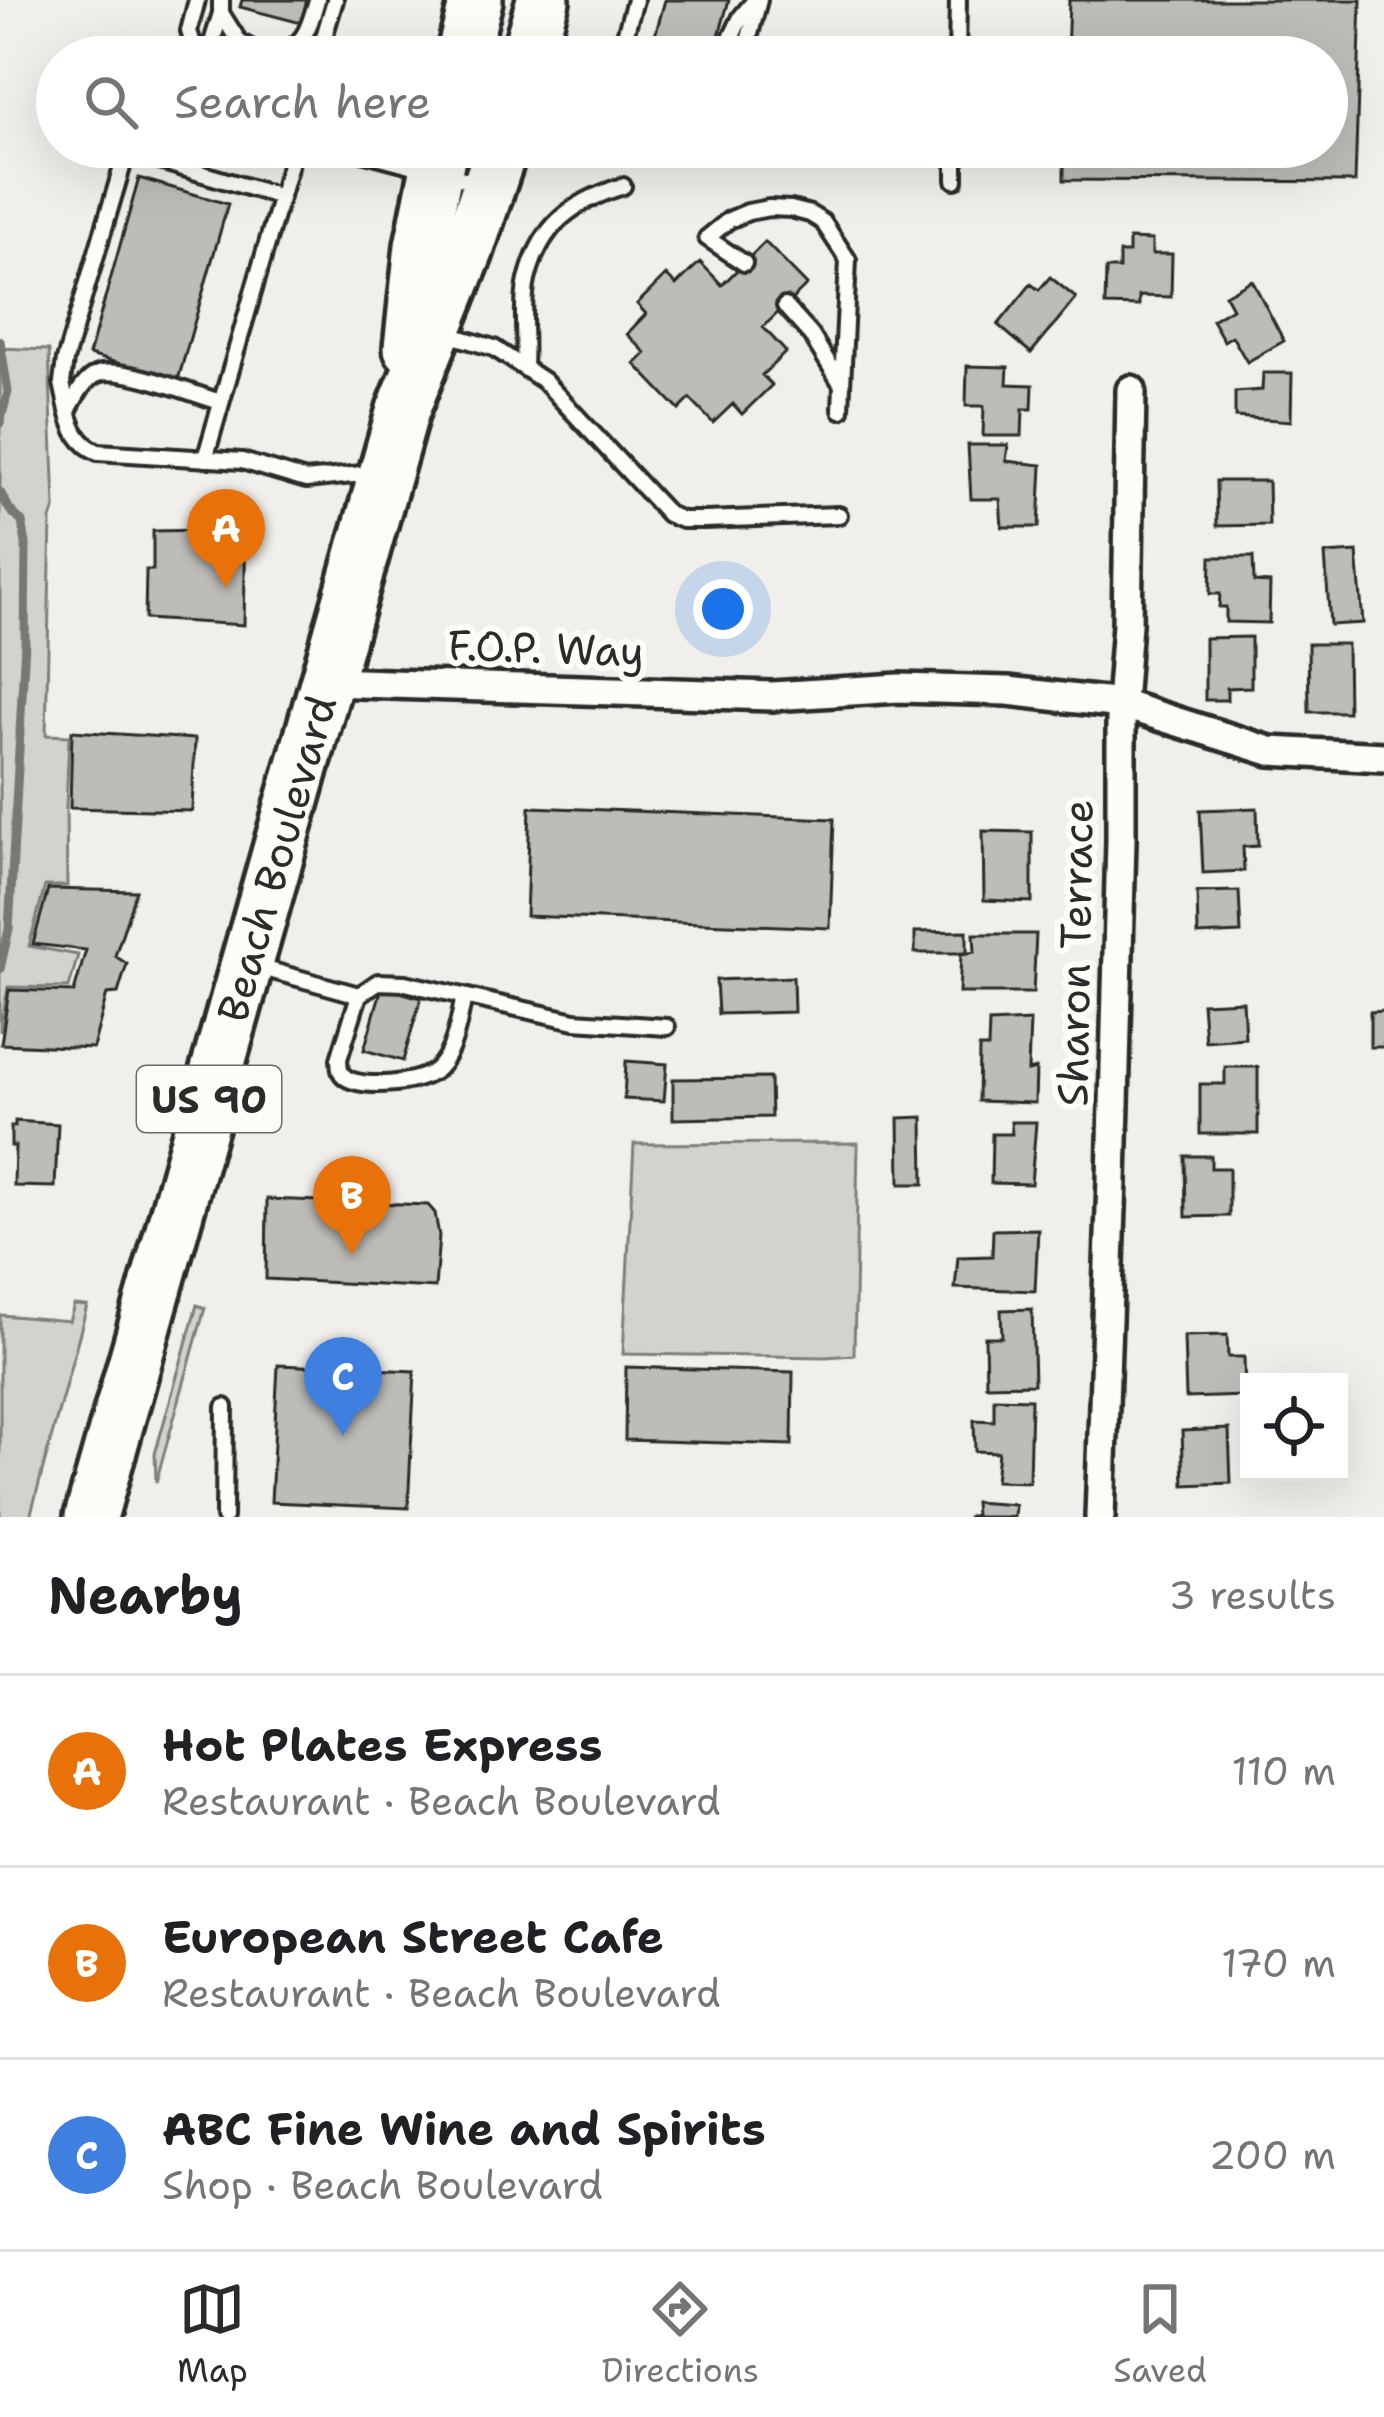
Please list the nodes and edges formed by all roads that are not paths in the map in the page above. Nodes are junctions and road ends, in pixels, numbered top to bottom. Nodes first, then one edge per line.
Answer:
1 (197, 0) edge
2 (317, 0) edge
3 (335, 0) edge
4 (476, 0) edge
5 (543, 0) edge
6 (635, 0) edge
7 (757, 0) edge
8 (939, 0) edge
9 (958, 3) edge
10 (221, 7) edge
11 (190, 36) edge
12 (238, 36) edge
13 (305, 36) edge
14 (324, 36) edge
15 (467, 36) edge
16 (533, 36) edge
17 (625, 36) edge
18 (732, 36) edge
19 (749, 36) edge
20 (957, 36) edge
21 (121, 168) edge
22 (188, 168) edge
23 (289, 168) edge
24 (436, 168) edge
25 (495, 168) edge
26 (955, 168) edge
27 (955, 180) dead end
28 (623, 186) dead end
29 (281, 197) junction
30 (744, 263) dead end
31 (785, 306) dead end
32 (424, 328) junction
33 (524, 366) junction
34 (842, 385) junction
35 (1131, 390) dead end
36 (221, 403) junction
37 (842, 410) dead end
38 (68, 411) junction
39 (205, 459) junction
40 (386, 471) junction
41 (838, 515) dead end
42 (327, 682) junction
43 (1120, 704) junction
44 (1384, 757) edge
45 (247, 964) junction
46 (358, 995) junction
47 (464, 996) junction
48 (667, 1028) dead end
49 (225, 1406) dead end
50 (91, 1517) edge
51 (224, 1517) edge
52 (1100, 1517) edge

1 - 11 lane
2 - 13 lane
3 - 14 lane
4 - 15 highway
5 - 16 highway
6 - 17 lane
7 - 18 lane
7 - 19 lane
8 - 9 lane
9 - 20 lane
10 - 12 lane
21 - 38 lane
22 - 29 lane
23 - 29 lane
24 - 32 highway, Beach Boulevard / US 90
25 - 32 highway, Beach Boulevard / US 90
26 - 27 lane
28 - 33 lane
29 - 36 lane
30 - 34 lane
31 - 34 lane
32 - 33 lane
32 - 40 highway, Beach Boulevard / US 90
33 - 41 lane
34 - 37 lane
35 - 43 street, Sharon Terrace
36 - 38 lane
36 - 39 lane
38 - 39 lane
39 - 40 lane
40 - 42 highway, Beach Boulevard / US 90
42 - 43 street, F.O.P. Way
42 - 45 highway, Beach Boulevard / US 90
43 - 44 street, F.O.P. Way
43 - 52 street, Sharon Terrace
45 - 46 lane
45 - 50 highway, Beach Boulevard / US 90
46 - 47 lane
46 - 47 lane
47 - 48 lane
49 - 51 lane

